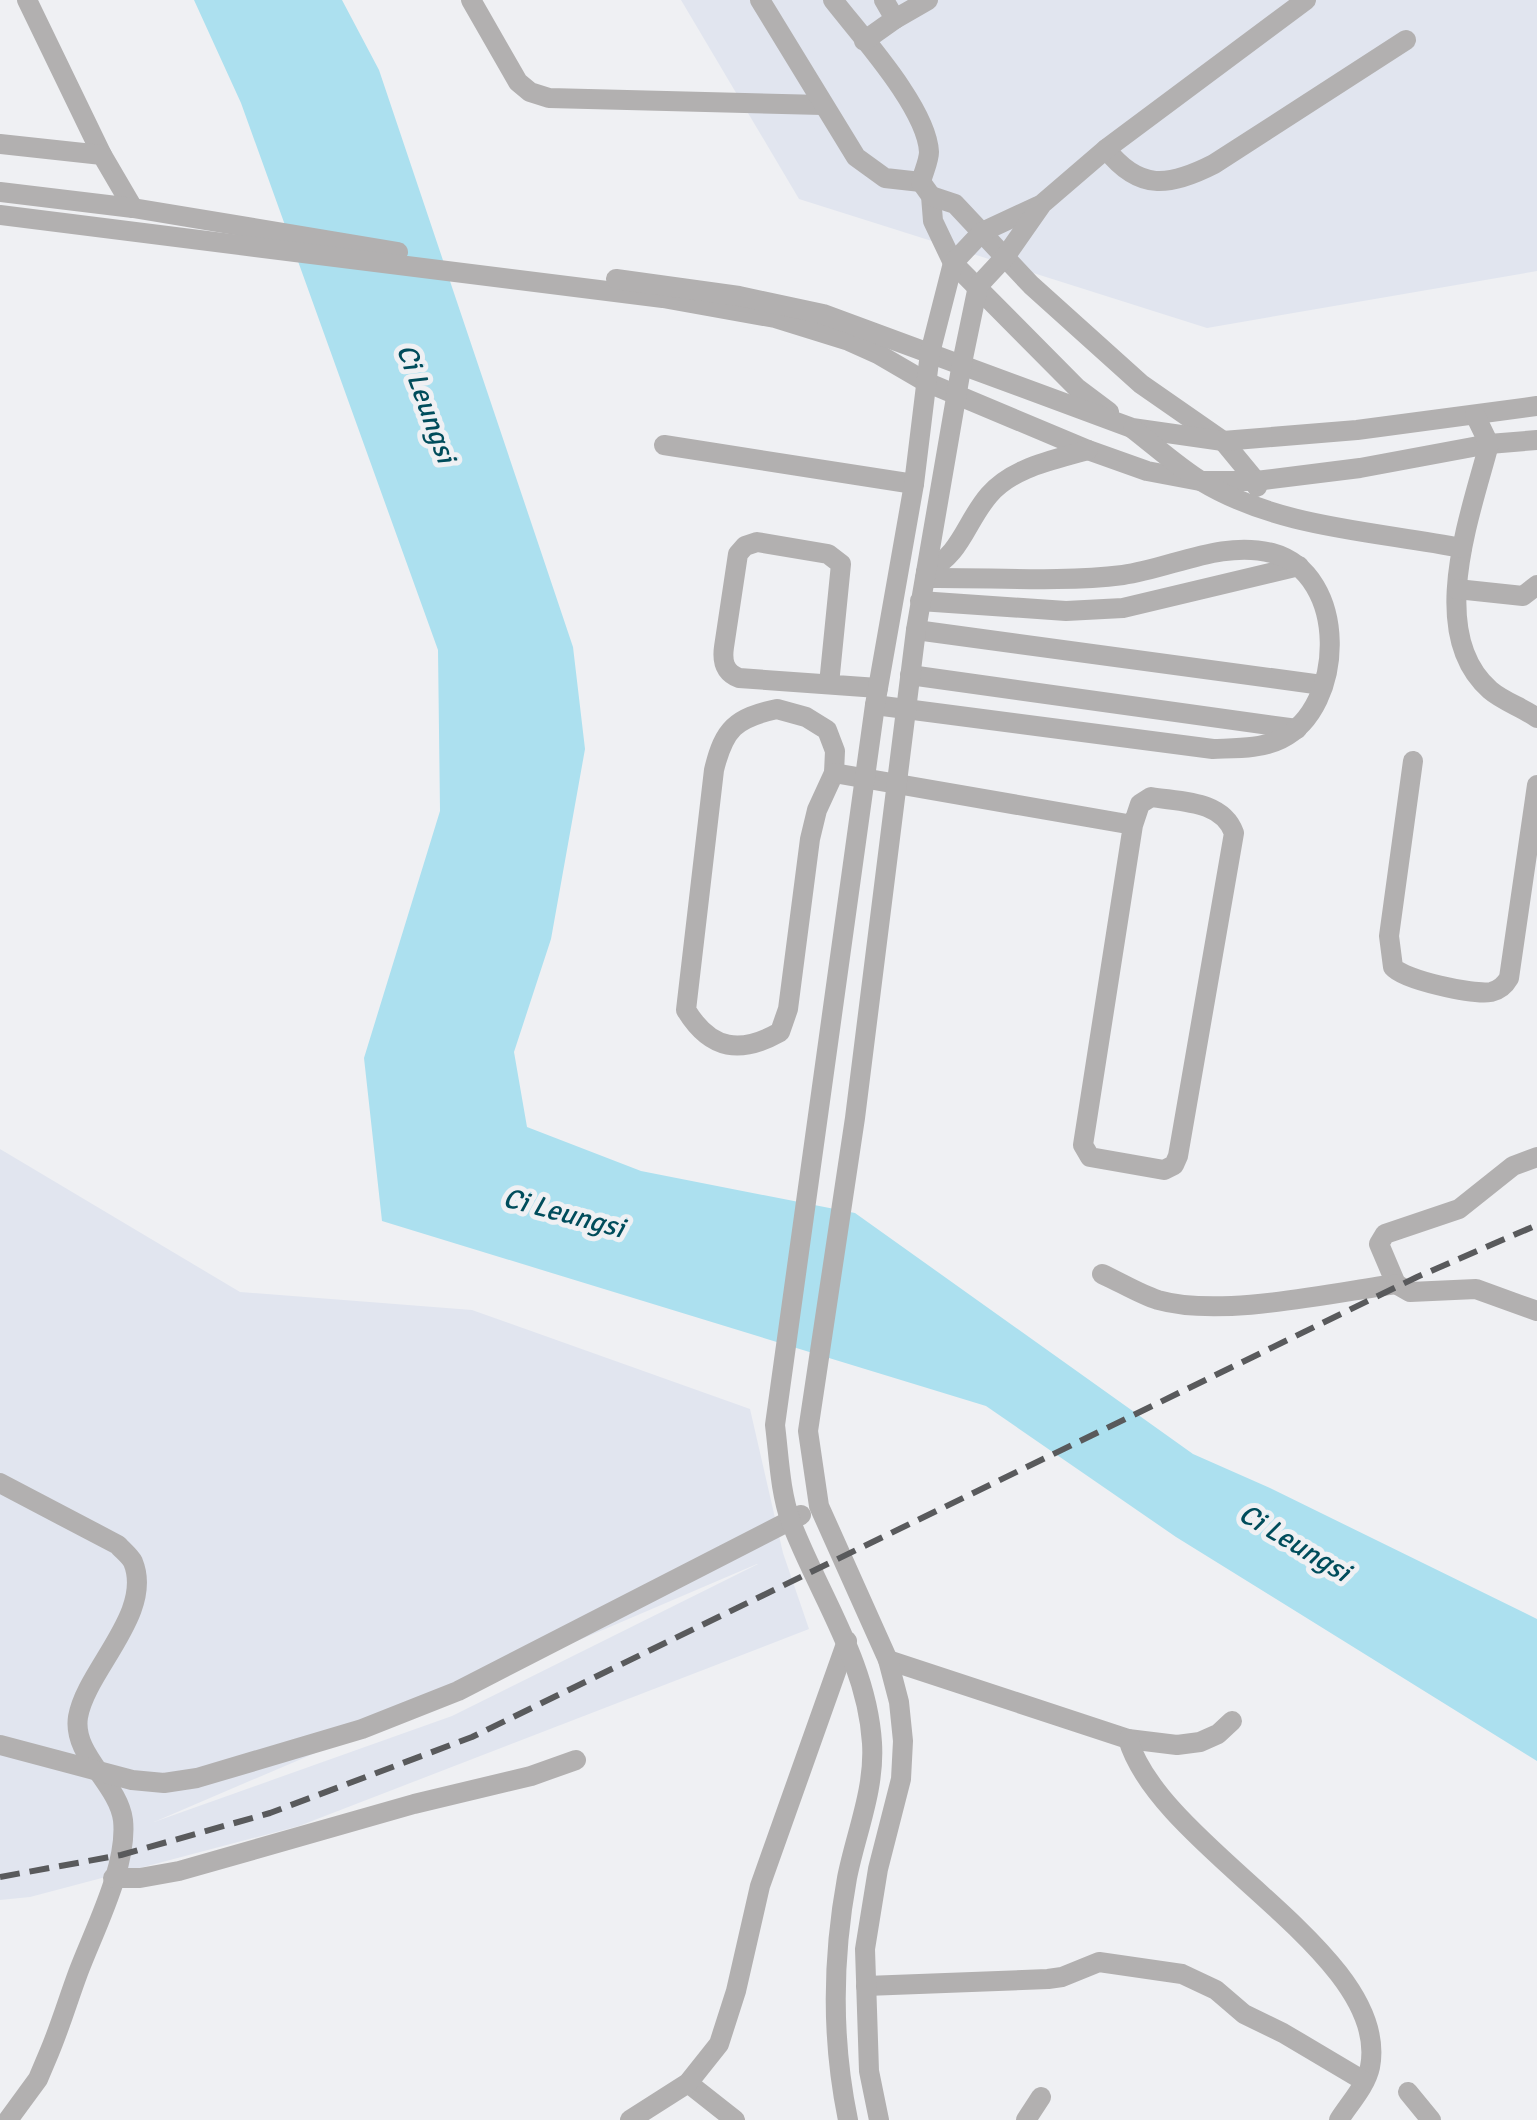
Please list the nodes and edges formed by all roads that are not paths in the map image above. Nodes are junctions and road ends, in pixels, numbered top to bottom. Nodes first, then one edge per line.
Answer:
1 (27, 0) edge
2 (471, 0) edge
3 (760, 0) edge
4 (833, 0) edge
5 (928, 0) edge
6 (1306, 0) edge
7 (889, 9) edge
8 (1406, 40) dead end
9 (864, 41) junction
10 (822, 105) junction
11 (0, 144) edge
12 (1106, 148) junction
13 (102, 155) junction
14 (926, 189) junction
15 (0, 192) edge
16 (1042, 204) junction
17 (133, 208) junction
18 (0, 215) edge
19 (982, 232) junction
20 (253, 238) junction
21 (1005, 256) junction
22 (953, 263) junction
23 (488, 272) junction
24 (978, 286) junction
25 (930, 353) junction
26 (962, 363) junction
27 (926, 382) junction
28 (956, 394) junction
29 (1537, 406) edge
30 (1475, 415) junction
31 (1132, 428) junction
32 (1537, 440) edge
33 (1223, 441) junction
34 (1489, 444) junction
35 (664, 445) dead end
36 (1088, 450) junction
37 (1200, 480) junction
38 (1256, 480) junction
39 (914, 484) junction
40 (1260, 508) junction
41 (1462, 548) junction
42 (1299, 566) junction
43 (925, 575) junction
44 (1537, 585) edge
45 (1458, 589) junction
46 (920, 601) junction
47 (916, 630) junction
48 (910, 675) junction
49 (829, 684) junction
50 (1322, 685) junction
51 (877, 696) junction
52 (905, 708) junction
53 (1537, 718) edge
54 (1297, 729) junction
55 (1413, 760) dead end
56 (834, 773) junction
57 (865, 777) junction
58 (896, 783) junction
59 (1537, 785) edge
60 (1134, 826) junction
61 (1537, 1158) edge
62 (1102, 1274) dead end
63 (1396, 1284) junction
64 (1537, 1311) edge
65 (0, 1484) edge
66 (819, 1506) junction
67 (790, 1520) junction
68 (847, 1641) junction
69 (888, 1660) junction
70 (1232, 1721) dead end
71 (1128, 1739) junction
72 (0, 1745) edge
73 (576, 1760) dead end
74 (100, 1771) junction
75 (113, 1878) junction
76 (866, 1986) junction
77 (1364, 2081) junction
78 (688, 2083) junction
79 (1408, 2092) dead end
80 (1041, 2097) dead end
81 (8, 2120) edge
82 (630, 2120) edge
83 (735, 2120) edge
84 (848, 2120) edge
85 (879, 2120) edge
86 (1026, 2120) edge
87 (1340, 2120) edge
88 (1431, 2120) edge

1 - 13 street
2 - 10 street
3 - 10 street
4 - 9 street
5 - 7 street
6 - 12 street
7 - 9 street
8 - 12 street
9 - 14 street
10 - 14 street
11 - 13 street
12 - 16 street
13 - 17 street
14 - 19 street
14 - 22 street
15 - 17 street
16 - 19 street
16 - 21 street
17 - 20 street
18 - 20 street
19 - 21 street
19 - 22 street
20 - 23 street
21 - 24 street
21 - 33 street
22 - 24 street
22 - 25 street
23 - 25 street
23 - 27 street
24 - 26 street
24 - 31 street
25 - 26 street
25 - 27 street
26 - 28 street
26 - 31 street
27 - 28 street
27 - 39 street
28 - 36 street
28 - 43 street
29 - 30 street
30 - 33 street
30 - 34 street
31 - 33 street
31 - 37 street
32 - 34 street
33 - 38 street
34 - 38 street
34 - 41 street
35 - 39 street
36 - 37 street
36 - 43 street
37 - 38 street
37 - 40 street
38 - 40 street
39 - 51 street
40 - 41 street
41 - 45 street
42 - 43 street
42 - 46 street
42 - 50 street
43 - 46 street
44 - 45 street
45 - 53 street
46 - 47 street
47 - 48 street
47 - 50 street
48 - 52 street
48 - 54 street
49 - 49 street
49 - 51 street
50 - 54 street
51 - 52 street
51 - 57 street
52 - 54 street
52 - 58 street
55 - 59 street
56 - 56 street
56 - 57 street
57 - 58 street
57 - 67 street
58 - 60 street
58 - 66 street
60 - 60 street
61 - 63 street
62 - 63 street
63 - 64 street
65 - 74 street
66 - 67 street
66 - 69 street
67 - 68 street
67 - 74 street
68 - 78 street
68 - 84 street
69 - 71 street
69 - 76 street
70 - 71 street
71 - 77 street
72 - 74 street
73 - 75 street
74 - 75 street
75 - 81 street
76 - 77 street
76 - 85 street
77 - 87 street
78 - 82 street
78 - 83 street
79 - 88 street
80 - 86 street

